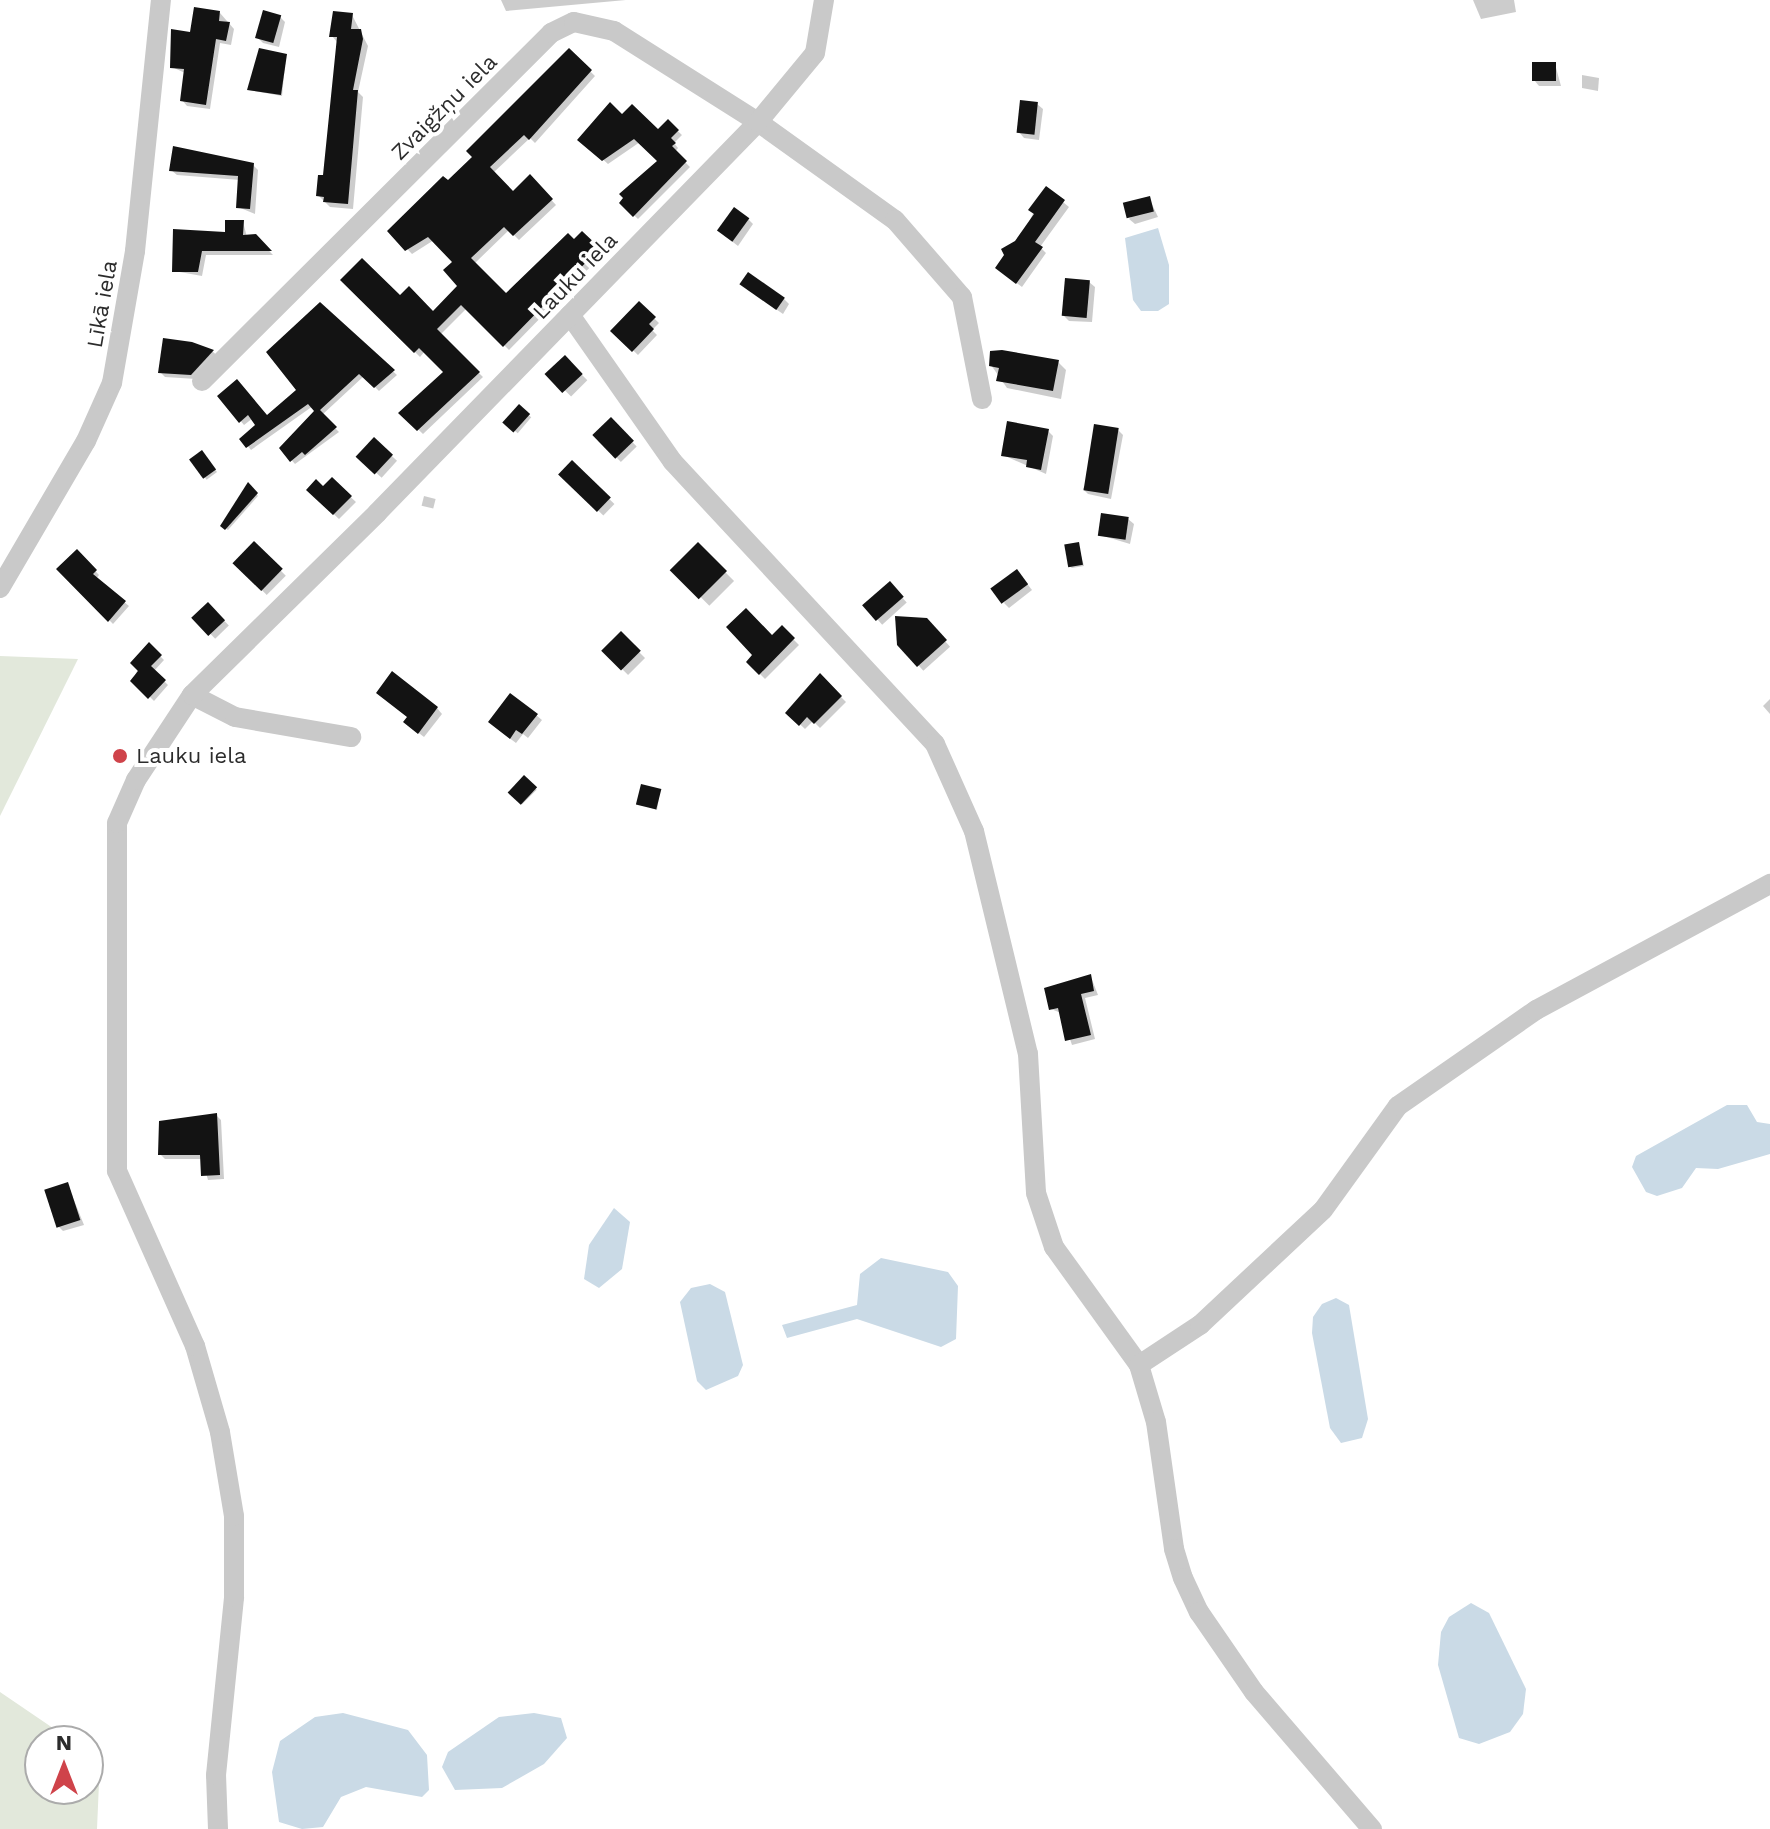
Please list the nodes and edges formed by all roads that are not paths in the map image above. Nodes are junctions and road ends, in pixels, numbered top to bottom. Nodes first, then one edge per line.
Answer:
1 (161, 0) edge
2 (824, 0) edge
3 (758, 122) junction
4 (570, 315) junction
5 (202, 381) dead end
6 (982, 399) dead end
7 (0, 588) edge
8 (192, 695) junction
9 (351, 737) dead end
10 (1770, 884) edge
11 (1139, 1365) junction
12 (218, 1829) edge
13 (1372, 1829) edge

1 - 7 street, Līkā iela
2 - 3 street, Lauku iela
3 - 4 street, Lauku iela
3 - 5 street, Zvaigžņu iela
3 - 6 street, Zvaigžņu iela
4 - 8 street, Lauku iela
4 - 11 street
8 - 9 street
8 - 12 street, Lauku iela
10 - 11 street
11 - 13 street

